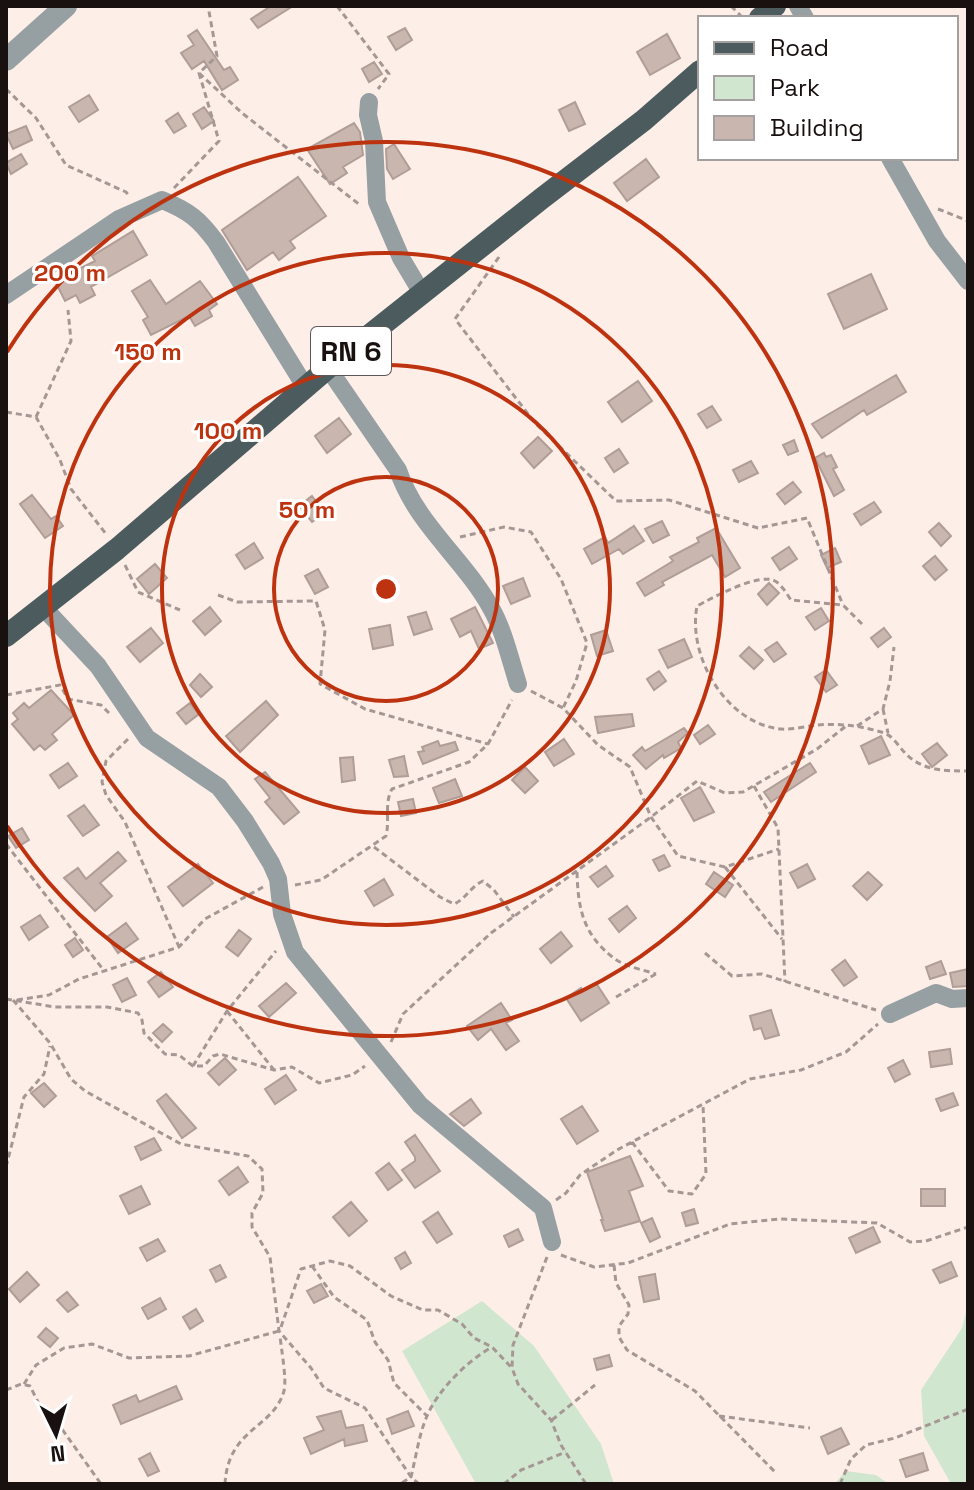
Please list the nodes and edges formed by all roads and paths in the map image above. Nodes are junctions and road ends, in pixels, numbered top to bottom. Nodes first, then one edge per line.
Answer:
1 (66, 6) edge
2 (208, 6) edge
3 (337, 6) edge
4 (6, 60) edge
5 (199, 73) junction
6 (698, 73) edge
7 (6, 89) edge
8 (369, 102) joint
9 (891, 160) edge
10 (162, 200) junction
11 (914, 200) junction
12 (140, 209) junction
13 (366, 213) dead end
14 (968, 221) edge
15 (506, 247) dead end
16 (968, 281) edge
17 (6, 295) edge
18 (423, 295) junction
19 (68, 310) dead end
20 (328, 368) junction
21 (306, 388) junction
22 (6, 412) edge
23 (36, 417) junction
24 (441, 541) junction
25 (117, 549) junction
26 (218, 595) dead end
27 (843, 605) junction
28 (42, 606) junction
29 (180, 610) dead end
30 (862, 624) dead end
31 (6, 636) edge
32 (894, 647) dead end
33 (518, 684) junction
34 (6, 695) edge
35 (563, 708) junction
36 (883, 709) junction
37 (111, 715) dead end
38 (846, 726) junction
39 (857, 726) junction
40 (888, 734) junction
41 (147, 738) junction
42 (488, 744) junction
43 (968, 771) edge
44 (754, 786) junction
45 (651, 817) junction
46 (6, 844) edge
47 (372, 845) junction
48 (779, 849) junction
49 (725, 867) junction
50 (577, 871) junction
51 (279, 884) junction
52 (514, 917) junction
53 (287, 930) junction
54 (783, 941) junction
55 (179, 947) junction
56 (705, 953) dead end
57 (105, 972) junction
58 (785, 982) junction
59 (616, 997) dead end
60 (968, 998) edge
61 (6, 999) edge
62 (13, 1000) junction
63 (227, 1011) junction
64 (890, 1014) junction
65 (50, 1043) junction
66 (380, 1056) junction
67 (193, 1066) junction
68 (274, 1070) junction
69 (703, 1105) junction
70 (632, 1142) junction
71 (6, 1167) edge
72 (543, 1208) junction
73 (968, 1227) edge
74 (552, 1242) junction
75 (614, 1265) junction
76 (312, 1266) junction
77 (279, 1331) junction
78 (492, 1347) junction
79 (512, 1368) junction
80 (24, 1384) junction
81 (595, 1385) dead end
82 (6, 1390) edge
83 (968, 1409) edge
84 (427, 1416) junction
85 (719, 1416) junction
86 (551, 1420) junction
87 (810, 1428) dead end
88 (566, 1452) junction
89 (775, 1472) dead end
90 (411, 1477) junction
91 (101, 1484) edge
92 (225, 1484) edge
93 (400, 1484) edge
94 (419, 1484) edge
95 (504, 1484) edge
96 (586, 1484) edge
97 (840, 1484) edge

1 - 4 street
2 - 5 path
3 - 8 path
5 - 10 path
5 - 13 path
6 - 18 main road, RN 6
7 - 12 path
8 - 18 street
9 - 11 street
10 - 12 street
10 - 21 street
11 - 14 path
11 - 16 street
12 - 17 street
15 - 27 path
18 - 20 main road, RN 6
19 - 23 path
20 - 21 main road, RN 6
20 - 24 street
21 - 25 main road, RN 6
22 - 23 path
23 - 25 path
24 - 33 street
24 - 35 path
25 - 28 main road, RN 6
25 - 29 path
26 - 42 path
27 - 30 path
27 - 38 path
28 - 31 main road, RN 6
28 - 41 street
32 - 36 path
33 - 35 path
33 - 42 path
34 - 37 path
35 - 45 path
36 - 39 path
36 - 40 path
38 - 39 path
38 - 44 path
39 - 40 path
40 - 43 path
41 - 51 street
41 - 55 path
42 - 47 path
44 - 45 path
44 - 48 path
45 - 49 path
45 - 50 path
46 - 57 path
47 - 51 path
47 - 52 path
48 - 49 path
48 - 54 path
49 - 54 path
50 - 52 path
50 - 59 path
51 - 53 street
51 - 55 path
52 - 66 path
53 - 63 path
53 - 66 street
54 - 58 path
55 - 57 path
56 - 58 path
57 - 62 path
58 - 64 path
60 - 64 street
61 - 62 path
62 - 65 path
62 - 67 path
63 - 67 path
63 - 68 path
64 - 69 path
65 - 71 path
65 - 77 path
66 - 68 path
66 - 72 street
67 - 68 path
69 - 70 path
69 - 70 path
70 - 72 path
72 - 74 street
73 - 75 path
74 - 75 path
74 - 79 path
75 - 85 path
76 - 77 path
76 - 78 path
76 - 84 path
77 - 80 path
77 - 90 path
77 - 92 path
78 - 79 path
78 - 84 path
79 - 86 path
80 - 82 path
80 - 91 path
81 - 86 path
83 - 97 path
84 - 90 path
85 - 87 path
85 - 89 path
86 - 88 path
88 - 95 path
88 - 96 path
90 - 93 path
90 - 94 path

